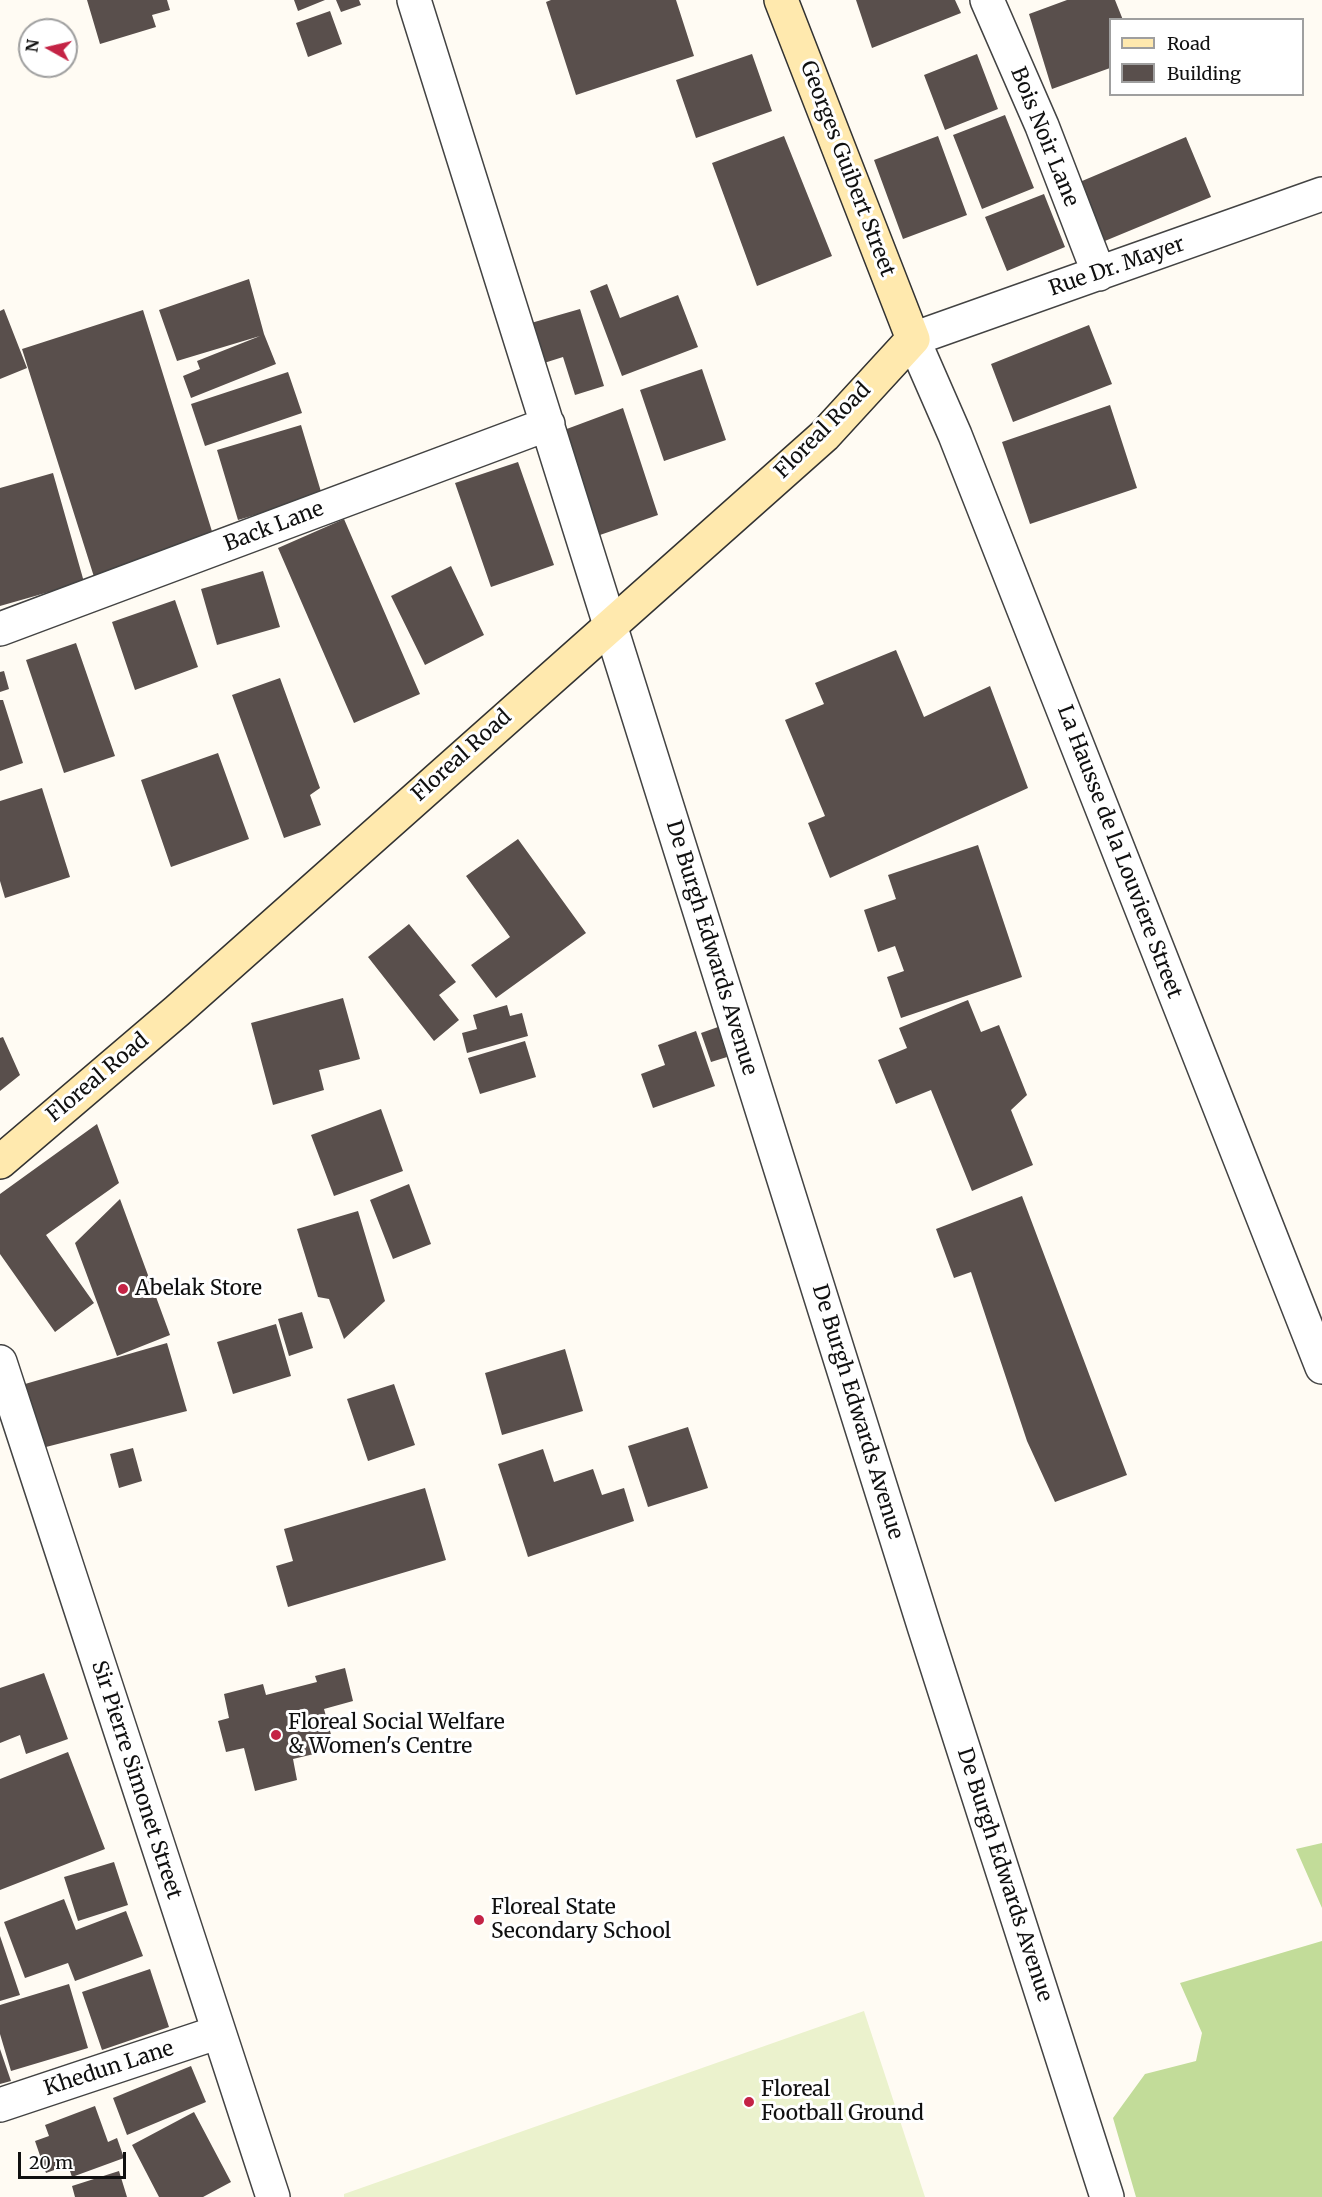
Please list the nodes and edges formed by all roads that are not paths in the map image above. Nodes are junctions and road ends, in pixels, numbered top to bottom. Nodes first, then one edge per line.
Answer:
1 (414, 0) edge
2 (781, 0) edge
3 (987, 0) edge
4 (1322, 194) edge
5 (1099, 274) junction
6 (913, 339) junction
7 (548, 424) junction
8 (610, 625) junction
9 (0, 629) edge
10 (0, 1161) edge
11 (0, 1362) edge
12 (1322, 1367) edge
13 (219, 2032) junction
14 (0, 2105) edge
15 (273, 2197) edge
16 (1107, 2197) edge

1 - 7 street, De Burgh Edwards Avenue
2 - 6 main road, Georges Guibert Street
3 - 5 street, Bois Noir Lane
4 - 5 street, Rue Dr. Mayer
5 - 6 street, Rue Dr. Mayer
6 - 8 main road, Floreal Road
6 - 12 street, La Hausse de la Louviere Street
7 - 8 street, De Burgh Edwards Avenue
7 - 9 street, Back Lane
8 - 10 main road, Floreal Road
8 - 16 street, De Burgh Edwards Avenue
11 - 13 street, Sir Pierre Simonet Street
13 - 14 street, Khedun Lane
13 - 15 street, Sir Pierre Simonet Street

